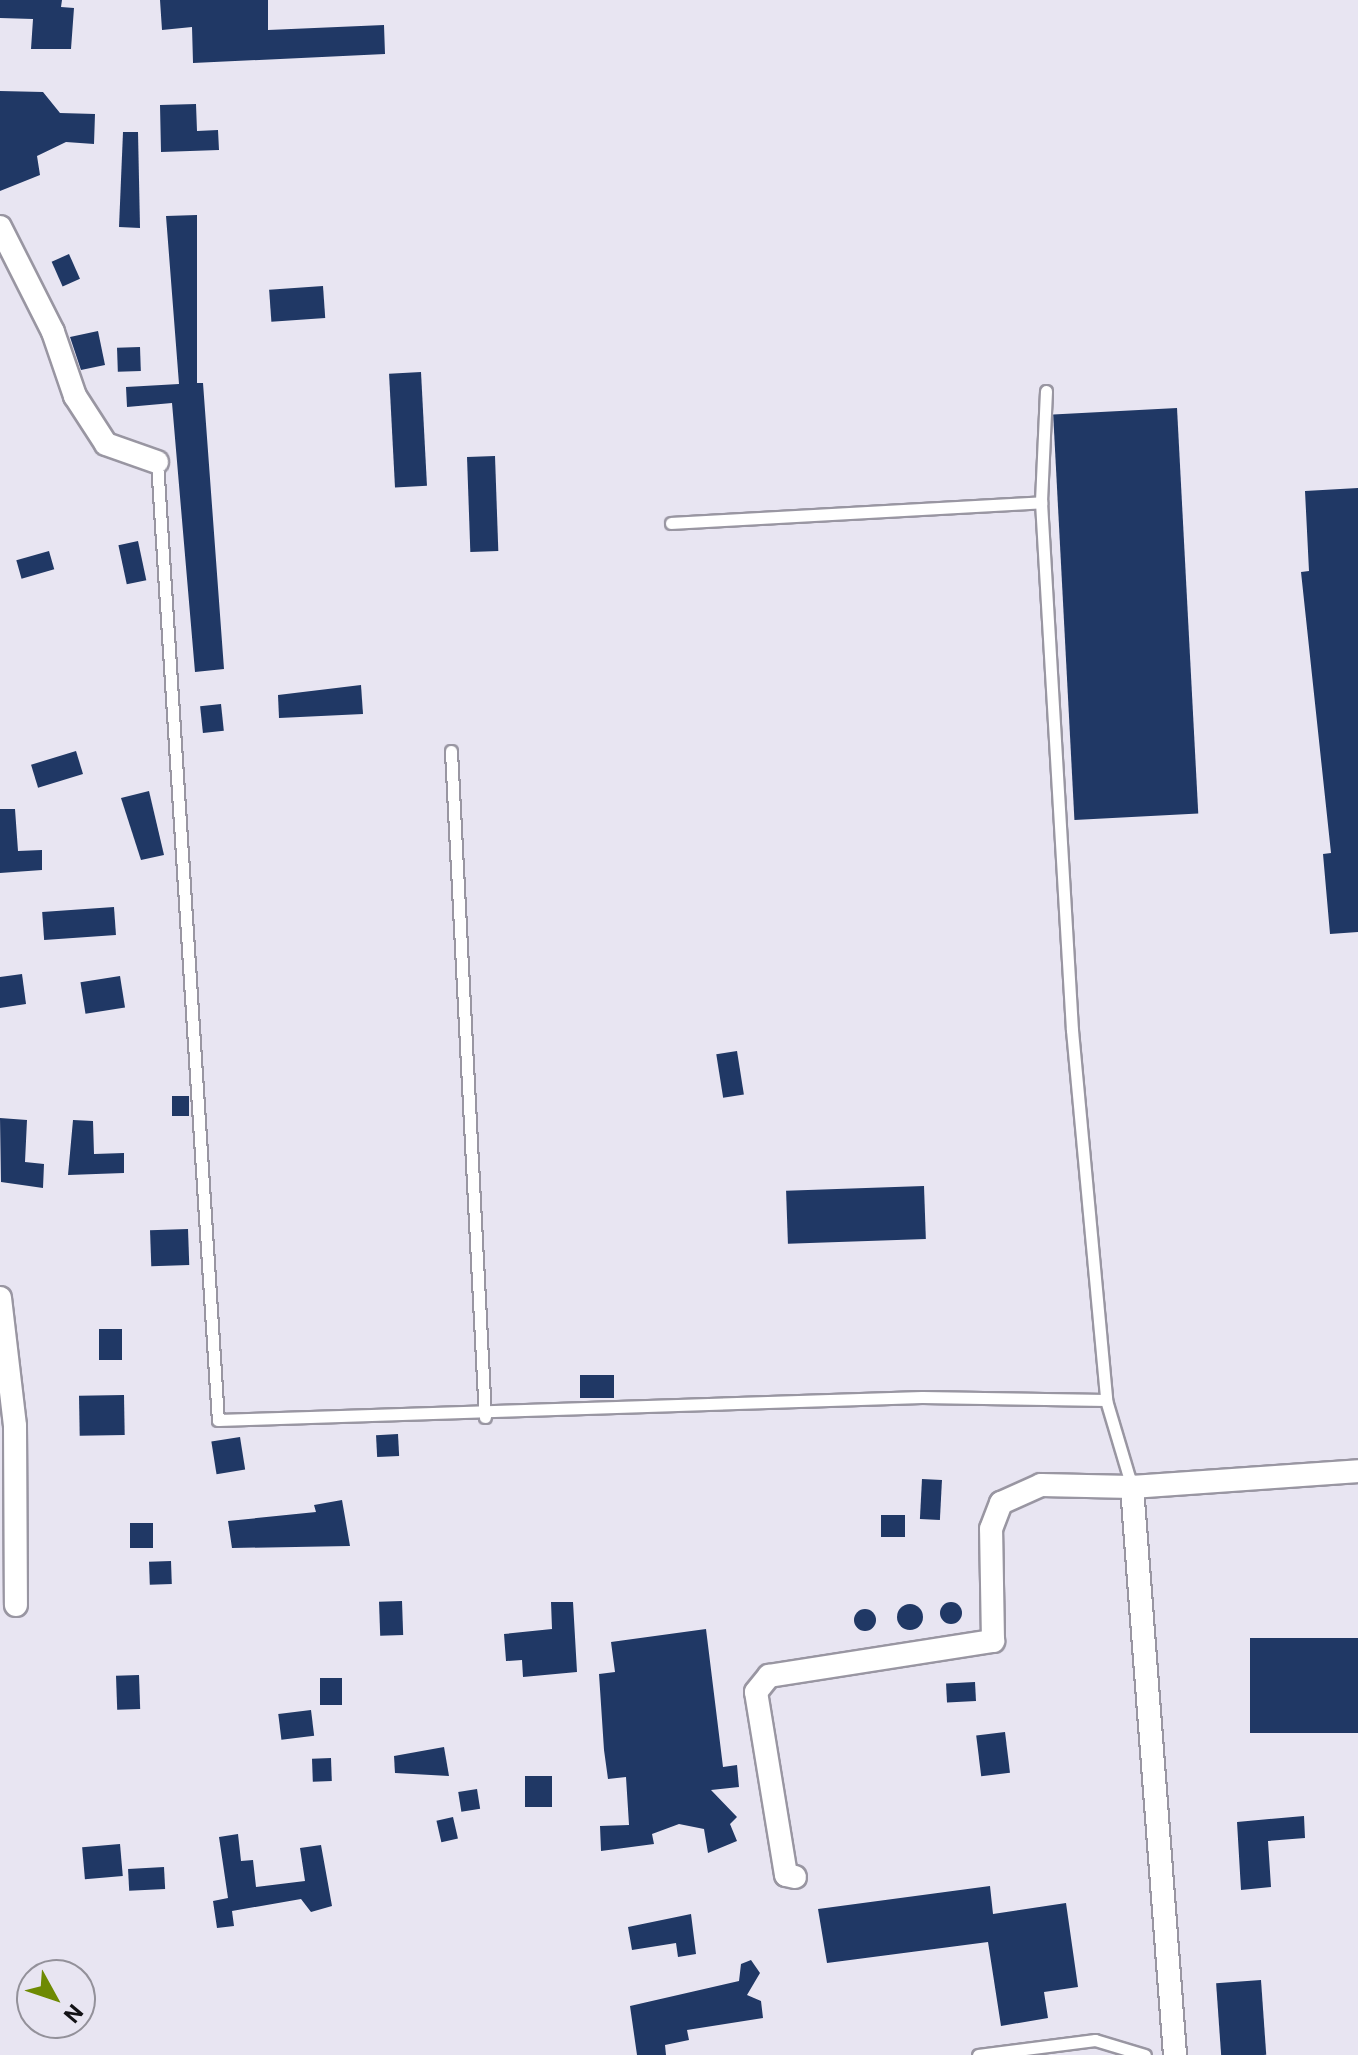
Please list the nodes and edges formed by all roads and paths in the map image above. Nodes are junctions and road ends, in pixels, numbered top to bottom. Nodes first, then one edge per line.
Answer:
1 (0, 227) edge
2 (1046, 391) dead end
3 (157, 462) joint
4 (1041, 502) junction
5 (671, 523) dead end
6 (451, 751) dead end
7 (0, 1298) edge
8 (1106, 1400) junction
9 (485, 1417) junction
10 (1358, 1471) edge
11 (1132, 1487) junction
12 (16, 1605) dead end
13 (795, 1877) dead end
14 (978, 2055) edge
15 (1145, 2055) edge
16 (1175, 2055) edge

1 - 3 street
2 - 4 lane
3 - 9 lane
4 - 5 lane
4 - 8 lane
6 - 9 lane
7 - 12 street
8 - 9 lane
8 - 11 lane
10 - 11 street
11 - 13 street
11 - 16 street
14 - 15 lane

